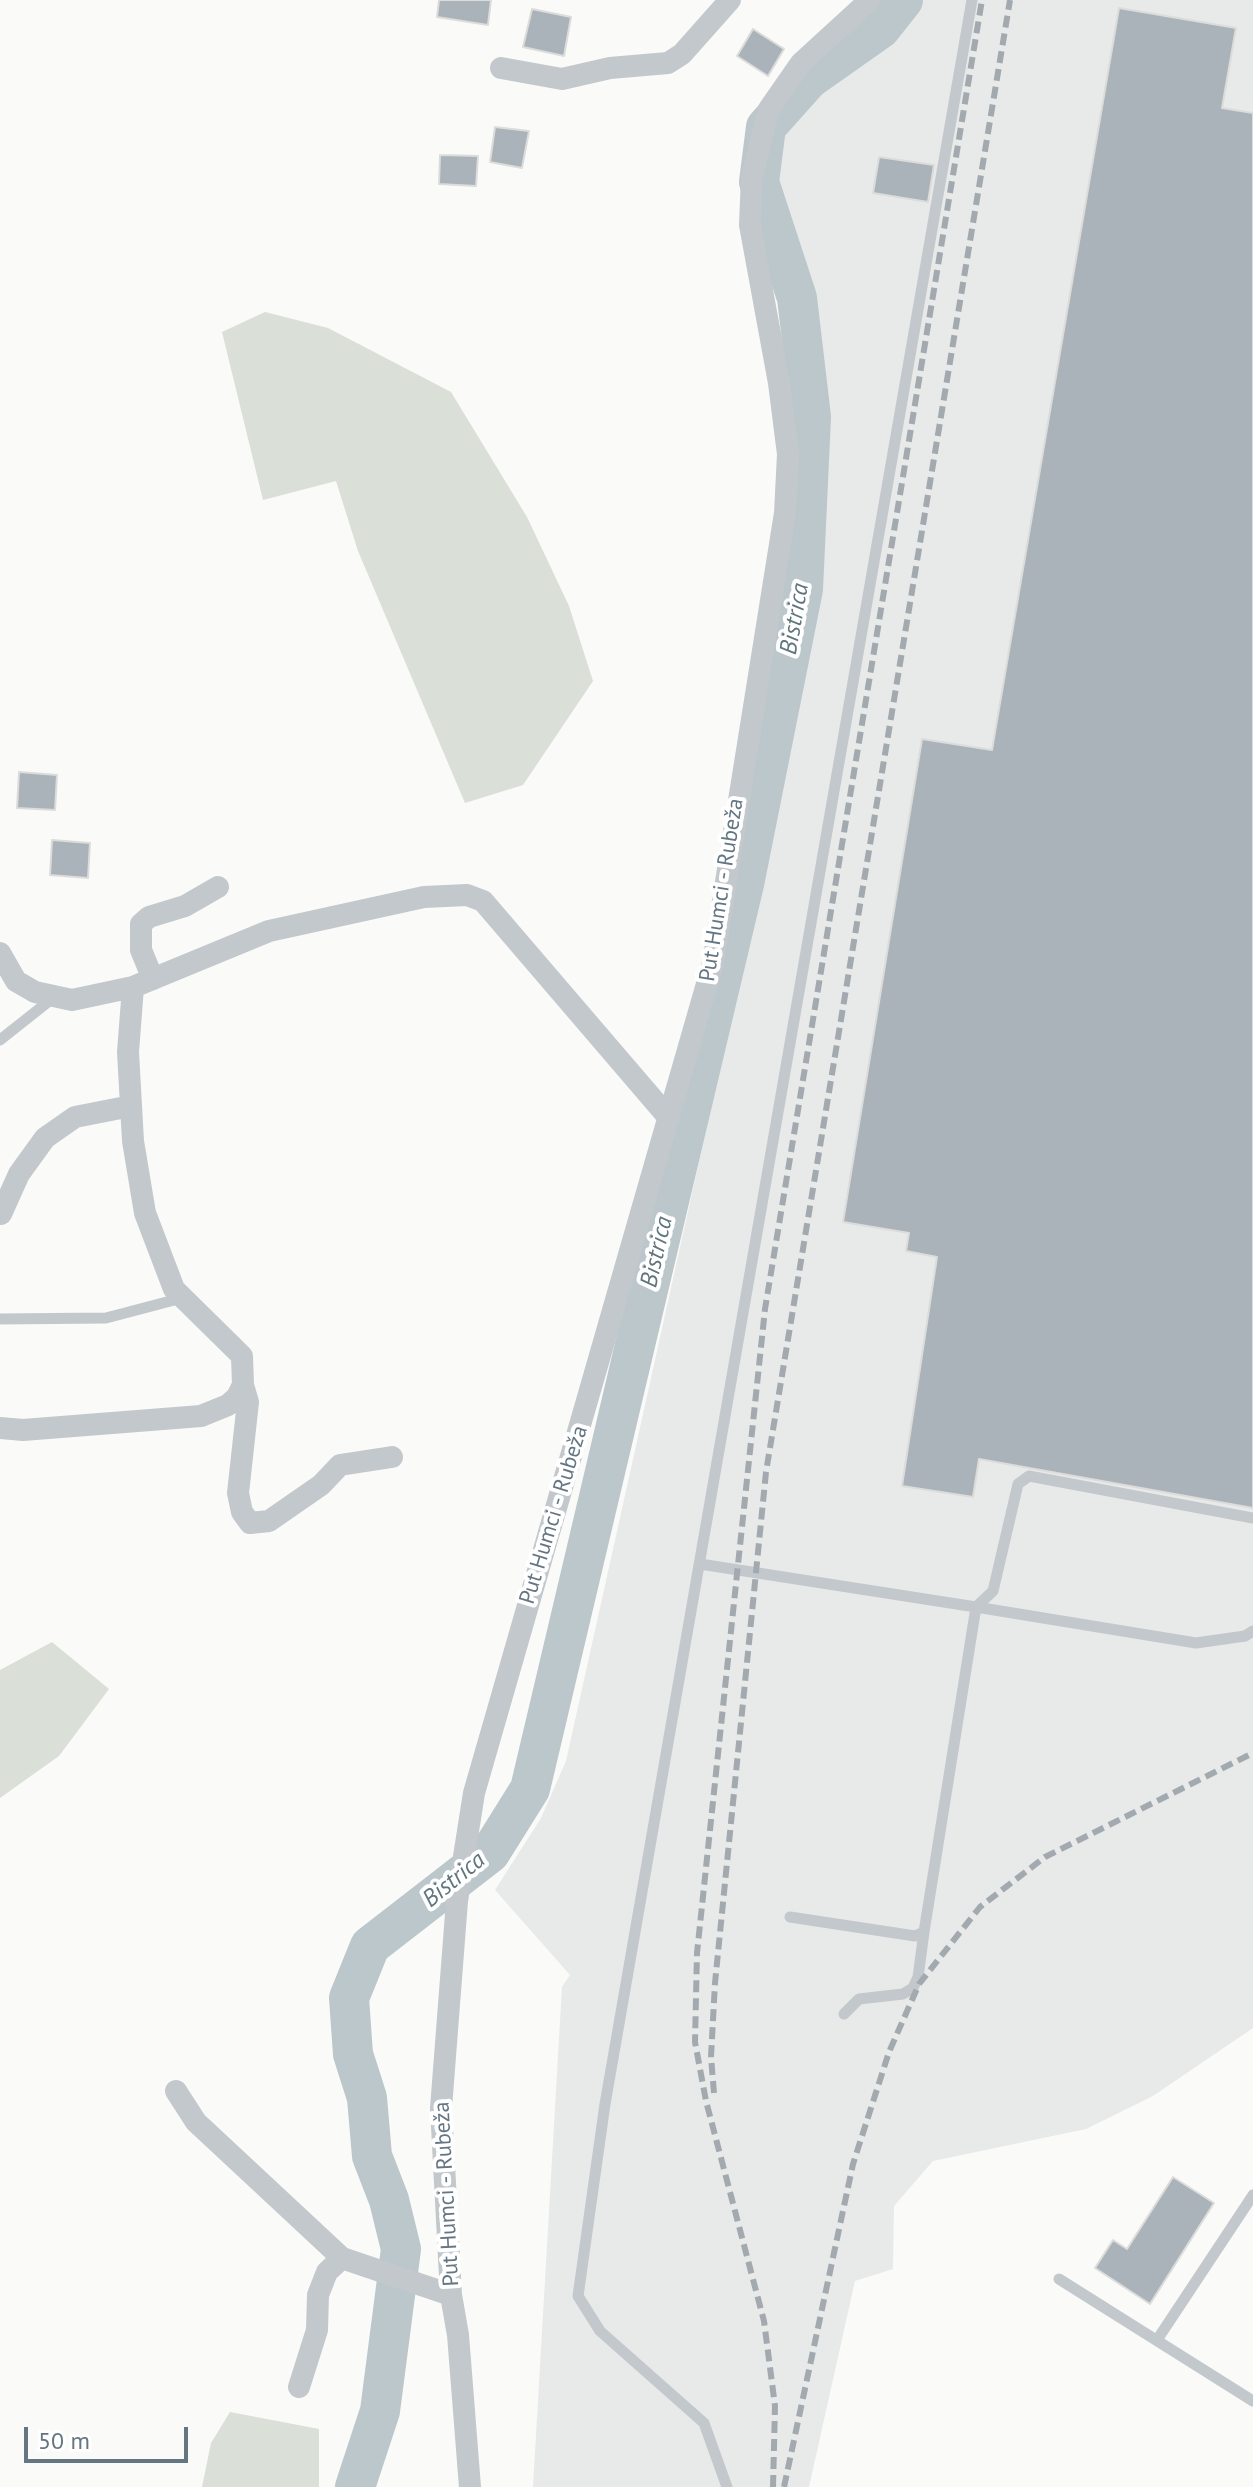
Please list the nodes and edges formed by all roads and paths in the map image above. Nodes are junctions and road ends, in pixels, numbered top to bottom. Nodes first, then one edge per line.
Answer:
1 (730, 0) edge
2 (870, 0) edge
3 (972, 0) edge
4 (501, 68) dead end
5 (218, 887) dead end
6 (0, 953) edge
7 (143, 983) junction
8 (53, 998) junction
9 (0, 1040) edge
10 (131, 1106) junction
11 (669, 1118) junction
12 (1, 1214) edge
13 (182, 1298) junction
14 (0, 1319) edge
15 (243, 1385) junction
16 (0, 1428) edge
17 (392, 1457) dead end
18 (1253, 1518) edge
19 (700, 1564) junction
20 (976, 1607) junction
21 (1253, 1631) edge
22 (790, 1917) dead end
23 (924, 1932) junction
24 (844, 2014) dead end
25 (176, 2091) dead end
26 (1253, 2195) edge
27 (342, 2258) junction
28 (1059, 2279) dead end
29 (451, 2295) junction
30 (1157, 2340) junction
31 (299, 2387) dead end
32 (1251, 2396) edge
33 (470, 2487) edge
34 (727, 2487) edge

1 - 4 street
2 - 11 street, Put Humci - Rubeža
3 - 19 lane
5 - 7 street
6 - 8 street
7 - 8 street
7 - 10 street
7 - 11 street
8 - 9 lane
10 - 12 street
10 - 13 street
11 - 29 street, Put Humci - Rubeža
13 - 14 lane
13 - 15 street
15 - 16 street
15 - 17 street
18 - 20 lane
19 - 20 lane
19 - 34 lane
20 - 21 lane
20 - 23 lane
22 - 23 lane
23 - 24 lane
25 - 27 street
26 - 30 lane
27 - 29 street
27 - 31 street
28 - 30 lane
29 - 33 street, Put Humci - Rubeža
30 - 32 lane

